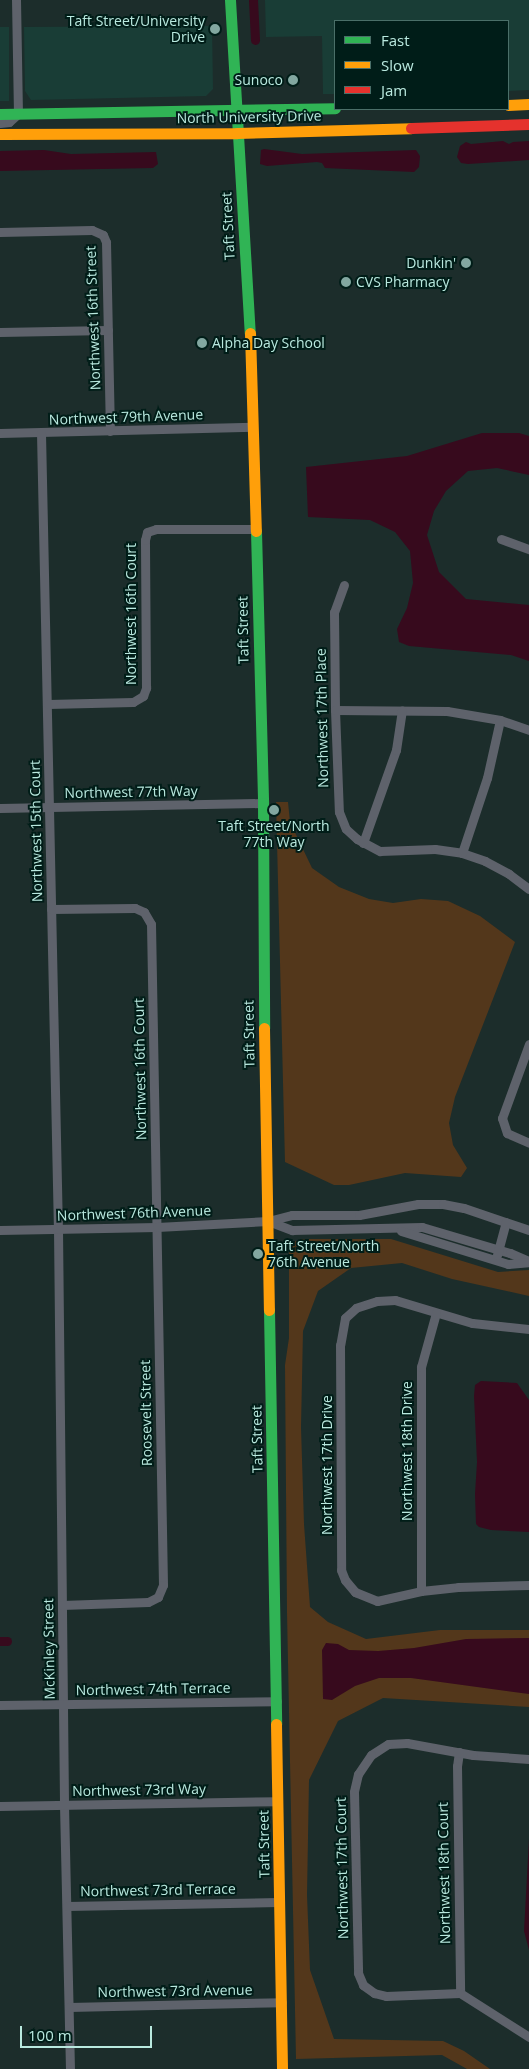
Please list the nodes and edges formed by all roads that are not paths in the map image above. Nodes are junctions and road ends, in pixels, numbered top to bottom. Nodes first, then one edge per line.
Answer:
1 (16, 0) edge
2 (230, 0) edge
3 (509, 104) edge
4 (529, 104) edge
5 (334, 108) edge
6 (236, 110) junction
7 (0, 114) edge
8 (18, 114) junction
9 (0, 123) edge
10 (529, 124) edge
11 (237, 133) junction
12 (0, 134) edge
13 (0, 232) edge
14 (108, 330) junction
15 (0, 332) edge
16 (253, 427) junction
17 (110, 431) junction
18 (0, 433) edge
19 (41, 433) junction
20 (256, 529) junction
21 (501, 539) dead end
22 (529, 549) edge
23 (344, 585) dead end
24 (48, 704) junction
25 (335, 710) junction
26 (402, 710) junction
27 (500, 720) junction
28 (529, 730) edge
29 (262, 803) junction
30 (48, 807) junction
31 (0, 808) edge
32 (363, 843) junction
33 (462, 853) junction
34 (529, 889) edge
35 (51, 909) junction
36 (529, 1044) edge
37 (529, 1143) edge
38 (268, 1221) junction
39 (506, 1222) junction
40 (157, 1227) junction
41 (58, 1229) junction
42 (0, 1230) edge
43 (396, 1230) junction
44 (529, 1230) edge
45 (498, 1250) junction
46 (495, 1261) junction
47 (529, 1261) edge
48 (436, 1313) junction
49 (529, 1330) edge
50 (529, 1586) edge
51 (421, 1591) junction
52 (62, 1605) junction
53 (277, 1701) junction
54 (64, 1703) junction
55 (0, 1705) edge
56 (459, 1752) junction
57 (529, 1759) edge
58 (278, 1801) junction
59 (64, 1805) junction
60 (0, 1806) edge
61 (280, 1902) junction
62 (67, 1906) junction
63 (460, 1993) junction
64 (282, 2002) junction
65 (69, 2006) junction
66 (529, 2037) edge
67 (70, 2069) edge
68 (282, 2069) edge

1 - 8 street
2 - 6 street, Taft Street
3 - 4 street
5 - 6 street, North University Drive
6 - 8 street, North University Drive
6 - 11 street, Taft Street
7 - 8 street, North University Drive
8 - 9 street, North University Drive
10 - 11 street, North University Drive
11 - 12 street, North University Drive
11 - 16 street, Taft Street
13 - 14 street, Northwest 16th Street
14 - 15 street
14 - 17 street, Northwest 16th Street
16 - 17 street, Northwest 79th Avenue
16 - 20 street, Taft Street
17 - 19 street, Northwest 79th Avenue
18 - 19 street, Northwest 79th Avenue
19 - 24 street, Northwest 15th Court
20 - 24 street, Northwest 16th Court
20 - 29 street, Taft Street
21 - 22 street
23 - 25 street, Northwest 17th Place
24 - 30 street, Northwest 15th Court
25 - 26 street
25 - 32 street, Northwest 17th Place
26 - 27 street
26 - 32 street
27 - 28 street
27 - 33 street
29 - 30 street, Northwest 77th Way
29 - 38 street, Taft Street
30 - 31 street, Northwest 77th Way
30 - 35 street, Northwest 15th Court
32 - 33 street
33 - 34 street
35 - 40 street, Northwest 16th Court
35 - 41 street, Northwest 15th Court
36 - 37 street
38 - 39 street, Northwest 76th Avenue
38 - 40 street, Northwest 76th Avenue
38 - 43 street, Northwest 76th Avenue
38 - 53 street, Taft Street
39 - 44 street, Northwest 76th Avenue
39 - 45 street
40 - 41 street, Northwest 76th Avenue
40 - 52 street, Roosevelt Street
41 - 42 street, Northwest 76th Avenue
41 - 52 street, McKinley Street
43 - 45 street, Northwest 76th Avenue
43 - 46 street, Northwest 76th Avenue
45 - 46 street
45 - 47 street, Northwest 76th Avenue
46 - 47 street, Northwest 76th Avenue
48 - 49 street
48 - 51 street, Northwest 18th Drive
48 - 51 street, Northwest 17th Drive
50 - 51 street
52 - 54 street, McKinley Street
53 - 54 street, Northwest 74th Terrace
53 - 58 street, Taft Street
54 - 55 street, Northwest 74th Terrace
54 - 59 street, McKinley Street
56 - 57 street
56 - 63 street, Northwest 18th Court
56 - 63 street, Northwest 17th Court
58 - 59 street, Northwest 73rd Way
58 - 61 street, Taft Street
59 - 60 street, Northwest 73rd Way
59 - 62 street, McKinley Street
61 - 62 street, Northwest 73rd Terrace
61 - 64 street, Taft Street
62 - 65 street, McKinley Street
63 - 66 street
64 - 65 street, Northwest 73rd Avenue
64 - 68 street, Taft Street
65 - 67 street, McKinley Street

